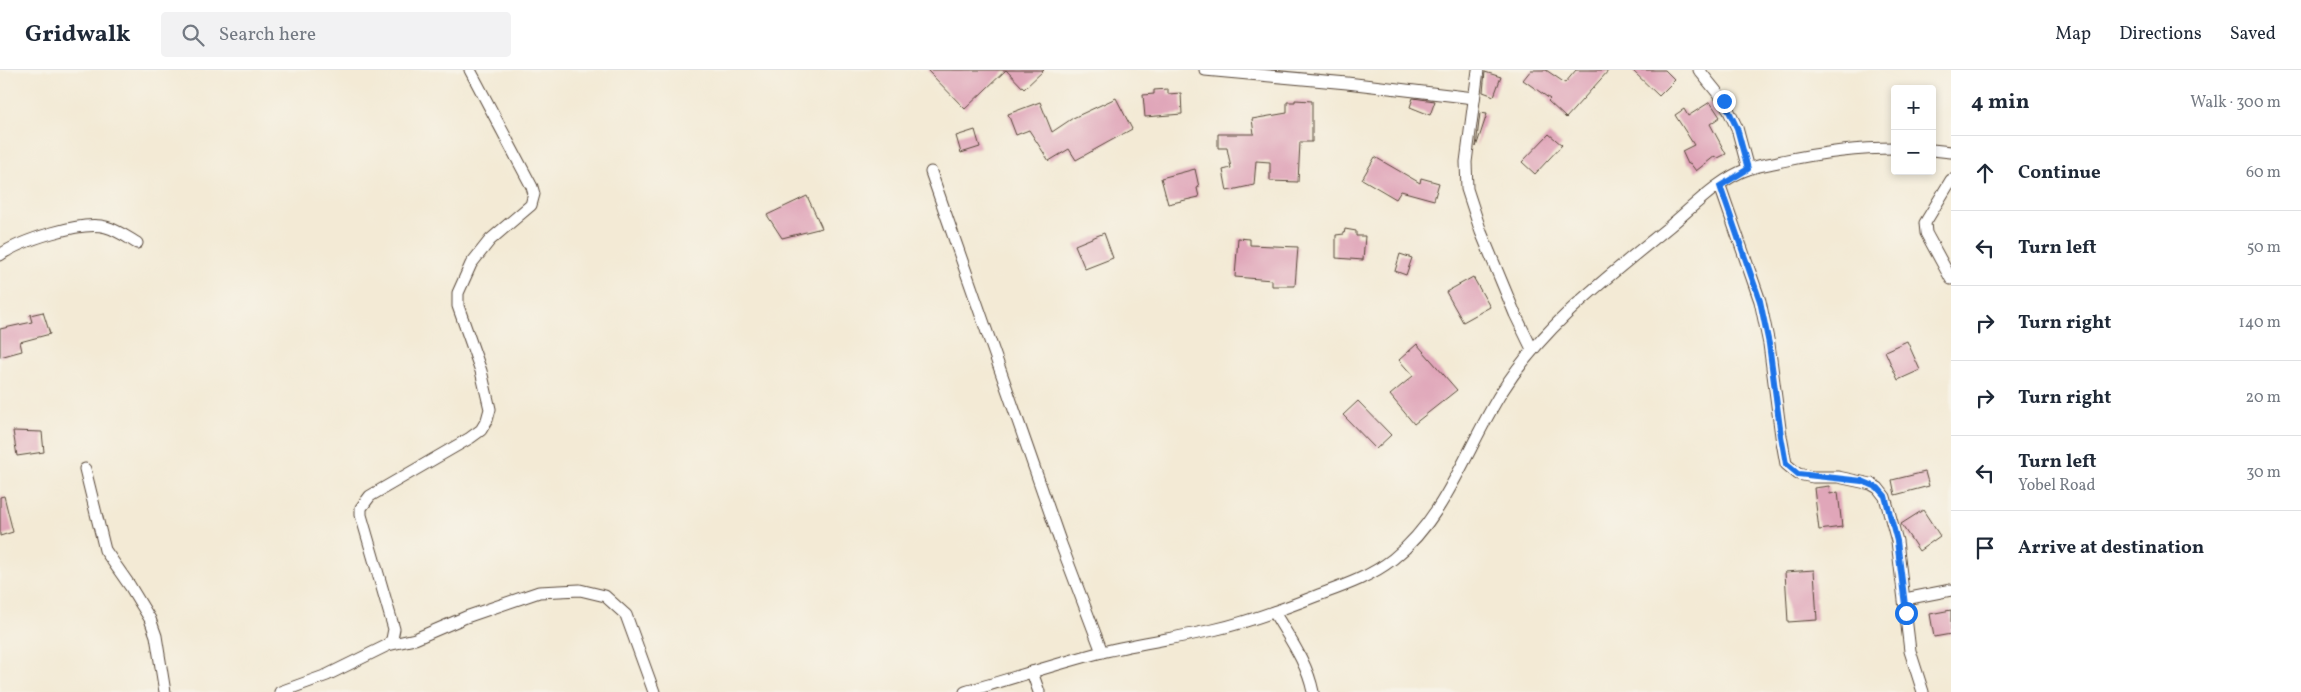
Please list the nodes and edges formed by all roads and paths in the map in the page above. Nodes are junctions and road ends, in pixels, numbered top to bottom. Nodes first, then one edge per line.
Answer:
1 (470, 70) edge
2 (1205, 70) edge
3 (1478, 70) edge
4 (1699, 70) edge
5 (1474, 98) junction
6 (1891, 148) edge
7 (1936, 150) edge
8 (1951, 152) edge
9 (1748, 169) junction
10 (931, 172) dead end
11 (1951, 180) edge
12 (1720, 186) junction
13 (136, 243) dead end
14 (0, 255) edge
15 (1951, 278) edge
16 (1532, 349) junction
17 (85, 469) dead end
18 (1951, 590) edge
19 (1904, 599) junction
20 (1274, 612) junction
21 (388, 645) junction
22 (1102, 652) junction
23 (1032, 672) junction
24 (165, 692) edge
25 (280, 692) edge
26 (654, 692) edge
27 (965, 692) edge
28 (1039, 692) edge
29 (1313, 692) edge
30 (1923, 692) edge

1 - 21 street
2 - 5 street
3 - 5 street
4 - 9 street
5 - 16 street
6 - 9 street
7 - 8 street
9 - 12 street
10 - 22 street
11 - 15 street
12 - 16 street
12 - 19 street
13 - 14 street
16 - 20 street
17 - 24 street
18 - 19 street
19 - 30 street
20 - 22 street
20 - 29 street
21 - 25 street
21 - 26 street
22 - 23 street
23 - 27 street
23 - 28 street

